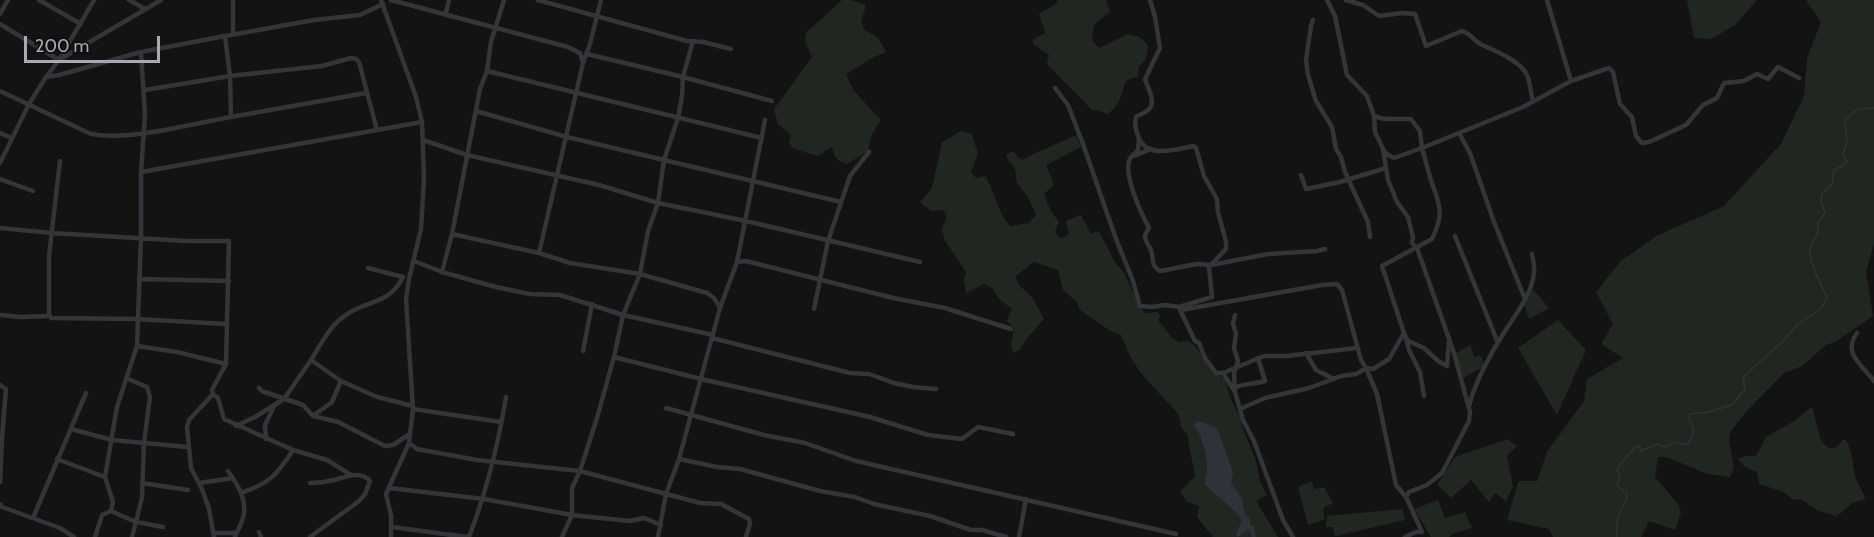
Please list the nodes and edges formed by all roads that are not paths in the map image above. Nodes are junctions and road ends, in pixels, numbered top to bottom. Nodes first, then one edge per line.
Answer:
1 (8, 0) edge
2 (39, 0) edge
3 (94, 0) edge
4 (129, 0) edge
5 (161, 0) edge
6 (233, 0) edge
7 (391, 0) edge
8 (449, 0) edge
9 (504, 0) edge
10 (538, 0) edge
11 (601, 0) edge
12 (1150, 0) edge
13 (1327, 0) edge
14 (1346, 0) edge
15 (1547, 0) edge
16 (382, 2) edge
17 (145, 9) junction
18 (446, 13) junction
19 (0, 14) edge
20 (597, 16) junction
21 (1313, 20) dead end
22 (0, 24) edge
23 (81, 24) junction
24 (496, 27) junction
25 (233, 34) junction
26 (225, 36) junction
27 (693, 41) junction
28 (731, 49) dead end
29 (141, 52) junction
30 (587, 54) junction
31 (59, 60) junction
32 (583, 63) junction
33 (487, 71) junction
34 (230, 76) junction
35 (46, 77) junction
36 (683, 77) junction
37 (1799, 78) dead end
38 (1571, 81) junction
39 (1055, 88) dead end
40 (145, 90) junction
41 (0, 91) edge
42 (366, 93) junction
43 (576, 94) junction
44 (772, 101) dead end
45 (1533, 101) junction
46 (28, 104) junction
47 (476, 111) junction
48 (1374, 116) junction
49 (231, 117) junction
50 (678, 118) junction
51 (765, 120) dead end
52 (422, 122) junction
53 (377, 130) junction
54 (144, 133) junction
55 (1459, 133) junction
56 (0, 134) edge
57 (567, 137) junction
58 (12, 138) junction
59 (762, 138) junction
60 (1139, 139) junction
61 (423, 140) junction
62 (1422, 148) junction
63 (1151, 149) junction
64 (1383, 149) junction
65 (870, 152) dead end
66 (467, 155) junction
67 (1131, 157) junction
68 (664, 160) junction
69 (60, 161) dead end
70 (0, 163) edge
71 (1386, 168) junction
72 (141, 172) junction
73 (1301, 175) dead end
74 (557, 176) junction
75 (1349, 178) junction
76 (0, 179) edge
77 (754, 181) junction
78 (33, 191) dead end
79 (841, 202) junction
80 (658, 203) junction
81 (746, 221) junction
82 (0, 228) edge
83 (52, 233) junction
84 (452, 234) junction
85 (1455, 236) dead end
86 (141, 237) junction
87 (1370, 237) dead end
88 (828, 242) junction
89 (1417, 248) junction
90 (1325, 249) dead end
91 (539, 253) junction
92 (1532, 254) dead end
93 (414, 261) junction
94 (737, 262) junction
95 (920, 262) dead end
96 (1211, 265) junction
97 (368, 268) dead end
98 (442, 272) junction
99 (640, 274) junction
100 (403, 277) junction
101 (139, 279) junction
102 (409, 279) junction
103 (820, 279) junction
104 (229, 281) junction
105 (1525, 299) junction
106 (592, 304) junction
107 (720, 308) junction
108 (814, 309) dead end
109 (1180, 309) junction
110 (0, 315) edge
111 (623, 315) junction
112 (1235, 315) dead end
113 (50, 316) junction
114 (137, 319) junction
115 (225, 324) junction
116 (1011, 329) dead end
117 (1404, 333) junction
118 (1857, 333) dead end
119 (713, 336) junction
120 (1449, 337) junction
121 (1498, 343) junction
122 (137, 346) junction
123 (1357, 348) junction
124 (583, 351) dead end
125 (1306, 353) junction
126 (614, 357) junction
127 (1258, 358) junction
128 (311, 360) junction
129 (226, 364) junction
130 (1236, 368) junction
131 (1366, 368) junction
132 (1223, 373) junction
133 (128, 379) junction
134 (701, 379) junction
135 (1334, 379) junction
136 (341, 381) junction
137 (1874, 381) edge
138 (0, 385) edge
139 (259, 388) dead end
140 (936, 389) dead end
141 (1235, 390) junction
142 (86, 393) dead end
143 (213, 394) junction
144 (1424, 396) dead end
145 (506, 397) dead end
146 (284, 399) junction
147 (274, 406) junction
148 (1468, 406) junction
149 (413, 408) junction
150 (666, 408) dead end
151 (1240, 409) junction
152 (313, 416) junction
153 (690, 416) junction
154 (2, 422) edge
155 (501, 422) junction
156 (236, 426) junction
157 (70, 429) junction
158 (410, 434) junction
159 (1013, 434) dead end
160 (266, 439) junction
161 (112, 440) junction
162 (144, 443) junction
163 (409, 443) junction
164 (188, 447) junction
165 (293, 450) junction
166 (57, 459) junction
167 (679, 459) junction
168 (495, 461) junction
169 (0, 467) edge
170 (228, 471) dead end
171 (580, 471) junction
172 (351, 475) junction
173 (105, 477) junction
174 (233, 478) junction
175 (0, 482) edge
176 (142, 483) junction
177 (199, 483) junction
178 (309, 483) dead end
179 (389, 488) junction
180 (189, 490) dead end
181 (241, 493) junction
182 (666, 494) junction
183 (1406, 497) junction
184 (484, 498) junction
185 (1026, 499) junction
186 (1, 506) edge
187 (111, 511) junction
188 (572, 515) junction
189 (33, 518) junction
190 (136, 522) junction
191 (661, 525) junction
192 (163, 527) dead end
193 (392, 527) junction
194 (1176, 534) dead end
195 (214, 535) edge
196 (236, 535) edge
197 (1424, 535) edge
198 (74, 537) edge
199 (95, 537) edge
200 (132, 537) edge
201 (310, 537) edge
202 (391, 537) edge
203 (468, 537) edge
204 (562, 537) edge
205 (658, 537) edge
206 (746, 537) edge
207 (1006, 537) edge
208 (1019, 537) edge
209 (1293, 537) edge
210 (1405, 537) edge

1 - 19 street
2 - 23 street
3 - 23 street
4 - 17 street
5 - 17 street
6 - 25 street
7 - 18 street
8 - 18 street
9 - 24 street
10 - 20 street
11 - 20 street
12 - 60 street
13 - 48 street
14 - 45 street
15 - 38 street
16 - 25 street
16 - 52 street
17 - 31 street
18 - 24 street
20 - 27 street
20 - 30 street
21 - 75 street
22 - 31 street
23 - 31 street
24 - 32 street
24 - 33 street
25 - 26 street
26 - 29 street
26 - 34 street
27 - 28 street
27 - 36 street
29 - 35 street
29 - 40 street
30 - 32 street
30 - 36 street
31 - 35 street
32 - 43 street
33 - 43 street
33 - 47 street
34 - 40 street
34 - 42 street
34 - 49 street
35 - 46 street
36 - 44 street
36 - 50 street
37 - 38 street
38 - 45 street
39 - 109 street
40 - 54 street
41 - 46 street
42 - 49 street
42 - 53 street
43 - 50 street
43 - 57 street
45 - 55 street
46 - 54 street
46 - 58 street
47 - 57 street
47 - 66 street
48 - 62 street
48 - 64 street
49 - 54 street
50 - 59 street
50 - 68 street
51 - 59 street
52 - 53 street
52 - 61 street
53 - 72 street
54 - 72 street
55 - 62 street
55 - 105 street
56 - 58 street
57 - 68 street
57 - 74 street
58 - 70 street
59 - 77 street
60 - 63 street
60 - 67 street
61 - 66 street
61 - 93 street
62 - 64 street
62 - 89 street
63 - 67 street
63 - 96 street
64 - 71 street
65 - 79 street
66 - 74 street
66 - 84 street
67 - 96 street
68 - 77 street
68 - 80 street
69 - 83 street
71 - 75 street
71 - 89 street
72 - 86 street
73 - 75 street
74 - 80 street
74 - 91 street
75 - 87 street
76 - 78 street
77 - 79 street
77 - 81 street
79 - 88 street
80 - 81 street
80 - 99 street
81 - 88 street
81 - 94 street
82 - 83 street
83 - 86 street
83 - 113 street
84 - 91 street
84 - 98 street
85 - 121 street
86 - 101 street
86 - 104 street
88 - 95 street
88 - 103 street
89 - 117 street
89 - 120 street
90 - 96 street
91 - 99 street
92 - 105 street
93 - 98 street
93 - 102 street
94 - 103 street
94 - 107 street
96 - 109 street
97 - 100 street
98 - 106 street
99 - 107 street
99 - 111 street
100 - 102 street
100 - 128 street
101 - 104 street
101 - 114 street
102 - 149 street
103 - 108 street
103 - 116 street
104 - 115 street
105 - 121 street
106 - 111 street
106 - 124 street
107 - 119 street
109 - 123 street
109 - 132 street
110 - 113 street
111 - 119 street
111 - 126 street
112 - 130 street
113 - 114 street
114 - 115 street
114 - 122 street
115 - 129 street
117 - 120 street
117 - 131 street
117 - 144 street
118 - 137 street
119 - 134 street
119 - 140 street
120 - 148 street
121 - 148 street
122 - 129 street
122 - 133 street
123 - 125 street
123 - 131 street
125 - 127 street
125 - 135 street
126 - 134 street
126 - 171 street
127 - 130 street
127 - 141 street
128 - 136 street
128 - 146 street
129 - 143 street
130 - 132 street
130 - 141 street
131 - 135 street
131 - 183 street
132 - 141 street
133 - 161 street
133 - 162 street
134 - 153 street
134 - 159 street
135 - 151 street
136 - 149 street
136 - 152 street
138 - 154 street
139 - 146 street
141 - 151 street
142 - 157 street
143 - 156 street
143 - 164 street
145 - 155 street
146 - 147 street
146 - 152 street
147 - 156 street
147 - 160 street
148 - 183 street
149 - 155 street
149 - 158 street
150 - 153 street
151 - 209 street
152 - 158 street
153 - 167 street
153 - 185 street
154 - 169 street
155 - 168 street
156 - 160 street
157 - 161 street
157 - 166 street
158 - 163 street
160 - 165 street
161 - 162 street
161 - 173 street
162 - 164 street
162 - 176 street
163 - 168 street
163 - 179 street
164 - 177 street
165 - 172 street
165 - 181 street
166 - 173 street
166 - 189 street
167 - 182 street
167 - 207 street
168 - 171 street
168 - 184 street
169 - 175 street
170 - 174 street
171 - 182 street
171 - 188 street
172 - 178 street
172 - 201 street
173 - 187 street
174 - 177 street
174 - 181 street
176 - 180 street
176 - 190 street
177 - 195 street
179 - 184 street
179 - 193 street
181 - 196 street
182 - 191 street
182 - 206 street
183 - 197 street
184 - 188 street
184 - 203 street
185 - 194 street
185 - 208 street
186 - 189 street
187 - 190 street
187 - 199 street
188 - 191 street
188 - 204 street
189 - 198 street
190 - 192 street
190 - 200 street
191 - 205 street
193 - 202 street
193 - 203 street
195 - 196 street
197 - 210 street

